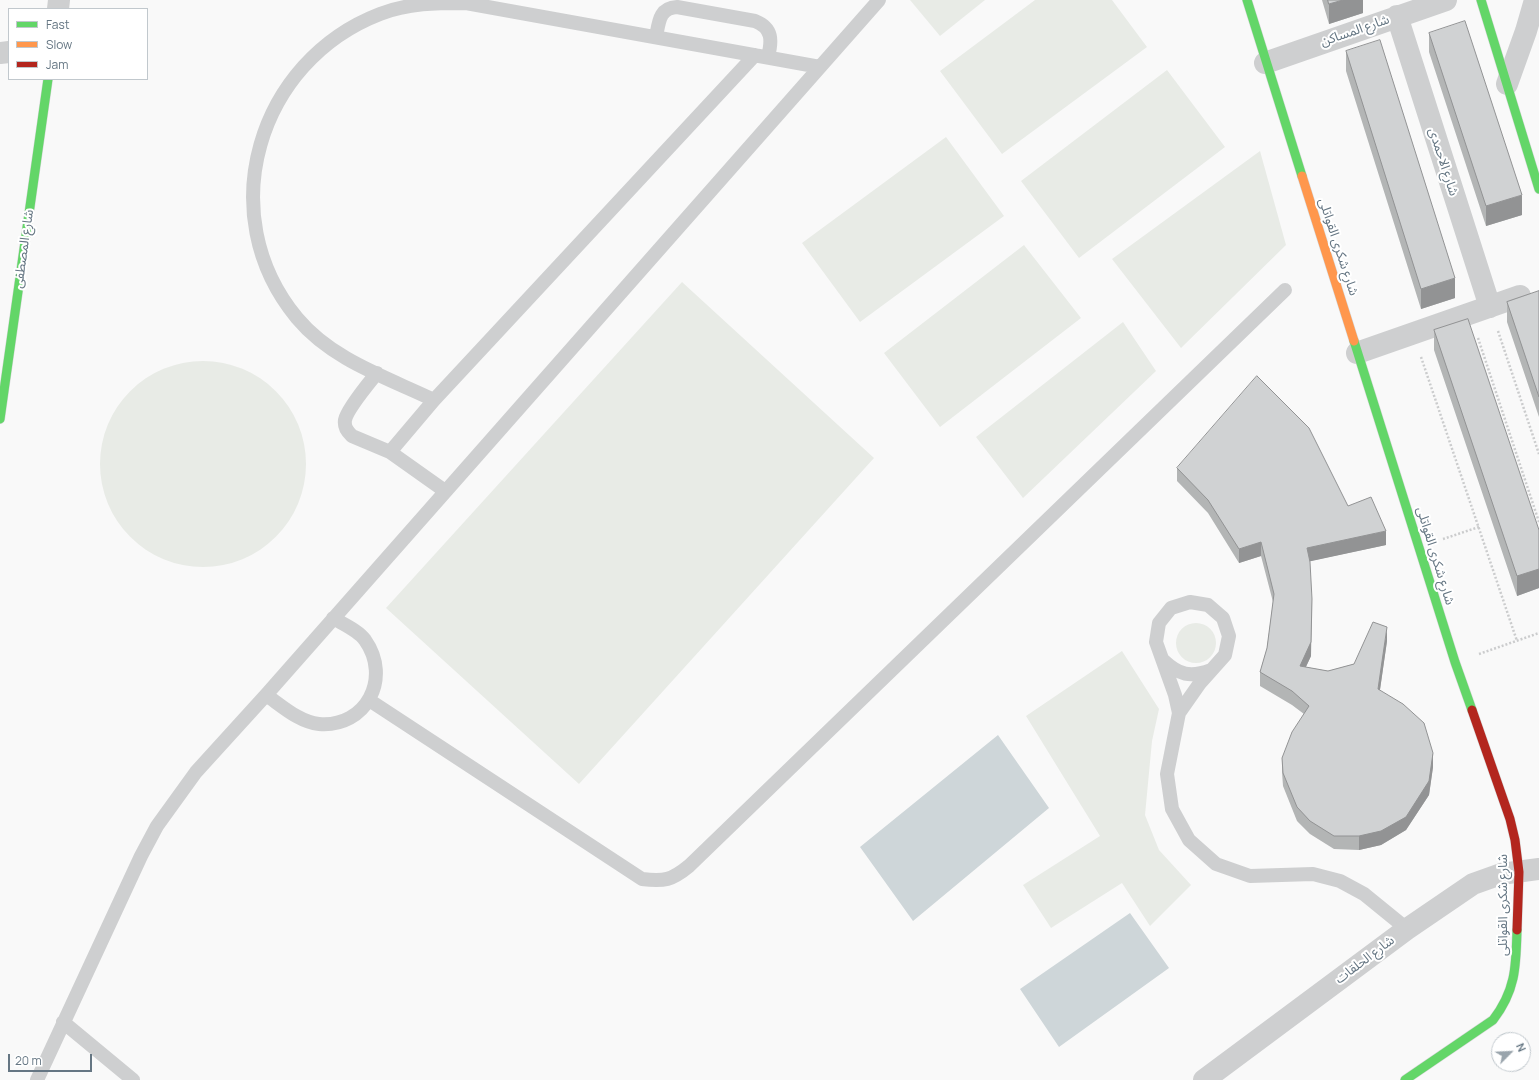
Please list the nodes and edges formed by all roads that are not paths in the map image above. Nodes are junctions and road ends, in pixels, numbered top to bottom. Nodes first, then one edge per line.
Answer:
1 (879, 0) edge
2 (1247, 0) edge
3 (1446, 0) edge
4 (1481, 0) edge
5 (1535, 0) edge
6 (1401, 10) edge
7 (1533, 34) edge
8 (656, 37) junction
9 (761, 56) junction
10 (1265, 63) junction
11 (820, 67) junction
12 (48, 80) edge
13 (1507, 84) junction
14 (1539, 189) edge
15 (1285, 290) dead end
16 (1520, 296) edge
17 (1480, 310) junction
18 (1357, 353) junction
19 (377, 373) junction
20 (434, 400) junction
21 (0, 419) edge
22 (390, 452) junction
23 (445, 491) junction
24 (333, 618) junction
25 (1163, 660) junction
26 (1211, 670) junction
27 (266, 695) junction
28 (369, 700) junction
29 (1179, 713) junction
30 (1529, 870) edge
31 (1407, 929) junction
32 (63, 1022) junction
33 (37, 1080) edge
34 (133, 1080) edge
35 (1204, 1080) edge
36 (1405, 1080) edge

1 - 11 lane
2 - 10 street, شارع شكرى القواتلى
3 - 6 street, شارع المساكن
4 - 13 street
5 - 7 street
6 - 10 street, شارع المساكن
6 - 17 street, شارع الاحمدى
7 - 13 street
8 - 9 lane
8 - 9 lane
8 - 19 lane
9 - 11 lane
9 - 20 lane
10 - 18 street, شارع شكرى القواتلى
11 - 23 lane
12 - 21 street, شارع المصطفى
13 - 14 street
15 - 28 lane
16 - 17 street
17 - 18 street
18 - 30 street, شارع شكرى القواتلى
19 - 20 lane
19 - 22 lane
20 - 22 lane
22 - 23 lane
23 - 24 lane
24 - 27 lane
24 - 28 lane
25 - 26 lane
25 - 26 lane
25 - 29 lane
26 - 29 lane
27 - 28 lane
27 - 32 lane
29 - 31 lane
30 - 31 street, شارع الحلقات
30 - 36 street, شارع شكرى القواتلى
31 - 35 street, شارع الحلقات
32 - 33 lane
32 - 34 lane

